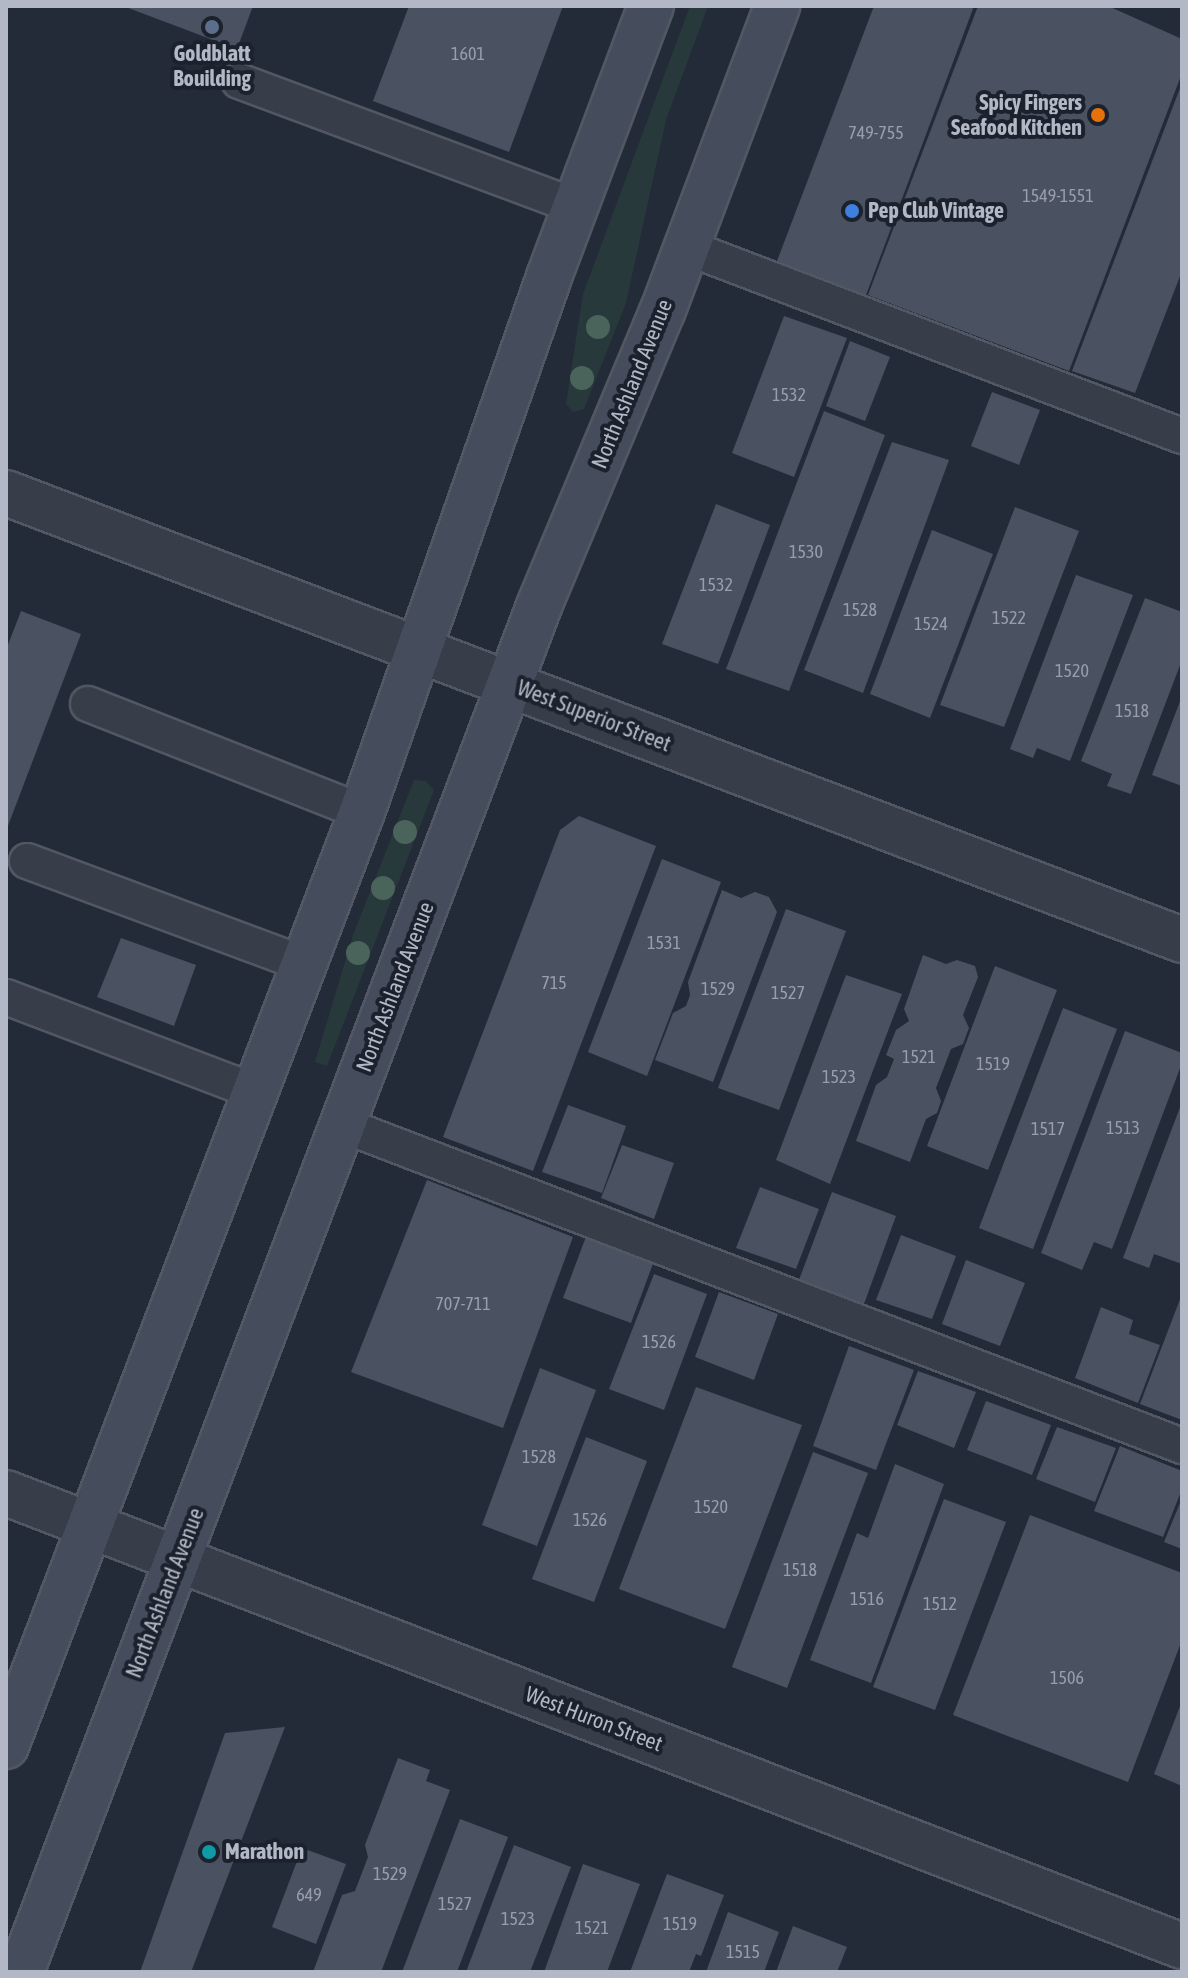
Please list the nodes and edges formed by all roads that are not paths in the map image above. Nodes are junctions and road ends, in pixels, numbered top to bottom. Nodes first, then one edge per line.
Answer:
1 (651, 6) edge
2 (777, 6) edge
3 (239, 81) dead end
4 (576, 206) junction
5 (686, 247) junction
6 (1182, 436) edge
7 (6, 493) edge
8 (421, 650) junction
9 (510, 684) junction
10 (88, 704) dead end
11 (362, 812) junction
12 (27, 861) dead end
13 (1182, 940) edge
14 (304, 964) junction
15 (6, 997) edge
16 (256, 1092) junction
17 (343, 1125) junction
18 (1182, 1446) edge
19 (6, 1493) edge
20 (91, 1525) junction
21 (178, 1558) junction
22 (6, 1746) edge
23 (1182, 1946) edge
24 (21, 1972) edge

1 - 4 main road
2 - 5 main road, North Ashland Avenue
3 - 4 lane
4 - 8 main road
5 - 6 lane
5 - 9 main road, North Ashland Avenue
7 - 8 street, West Superior Street
8 - 9 street, West Superior Street
8 - 11 main road
9 - 13 street, West Superior Street
9 - 17 main road, North Ashland Avenue
10 - 11 lane
11 - 14 main road
12 - 14 lane
14 - 16 main road
15 - 16 lane
16 - 20 main road
17 - 18 lane
17 - 21 main road, North Ashland Avenue
19 - 20 street, West Huron Street
20 - 21 street, West Huron Street
20 - 22 main road
21 - 23 street, West Huron Street
21 - 24 main road, North Ashland Avenue

